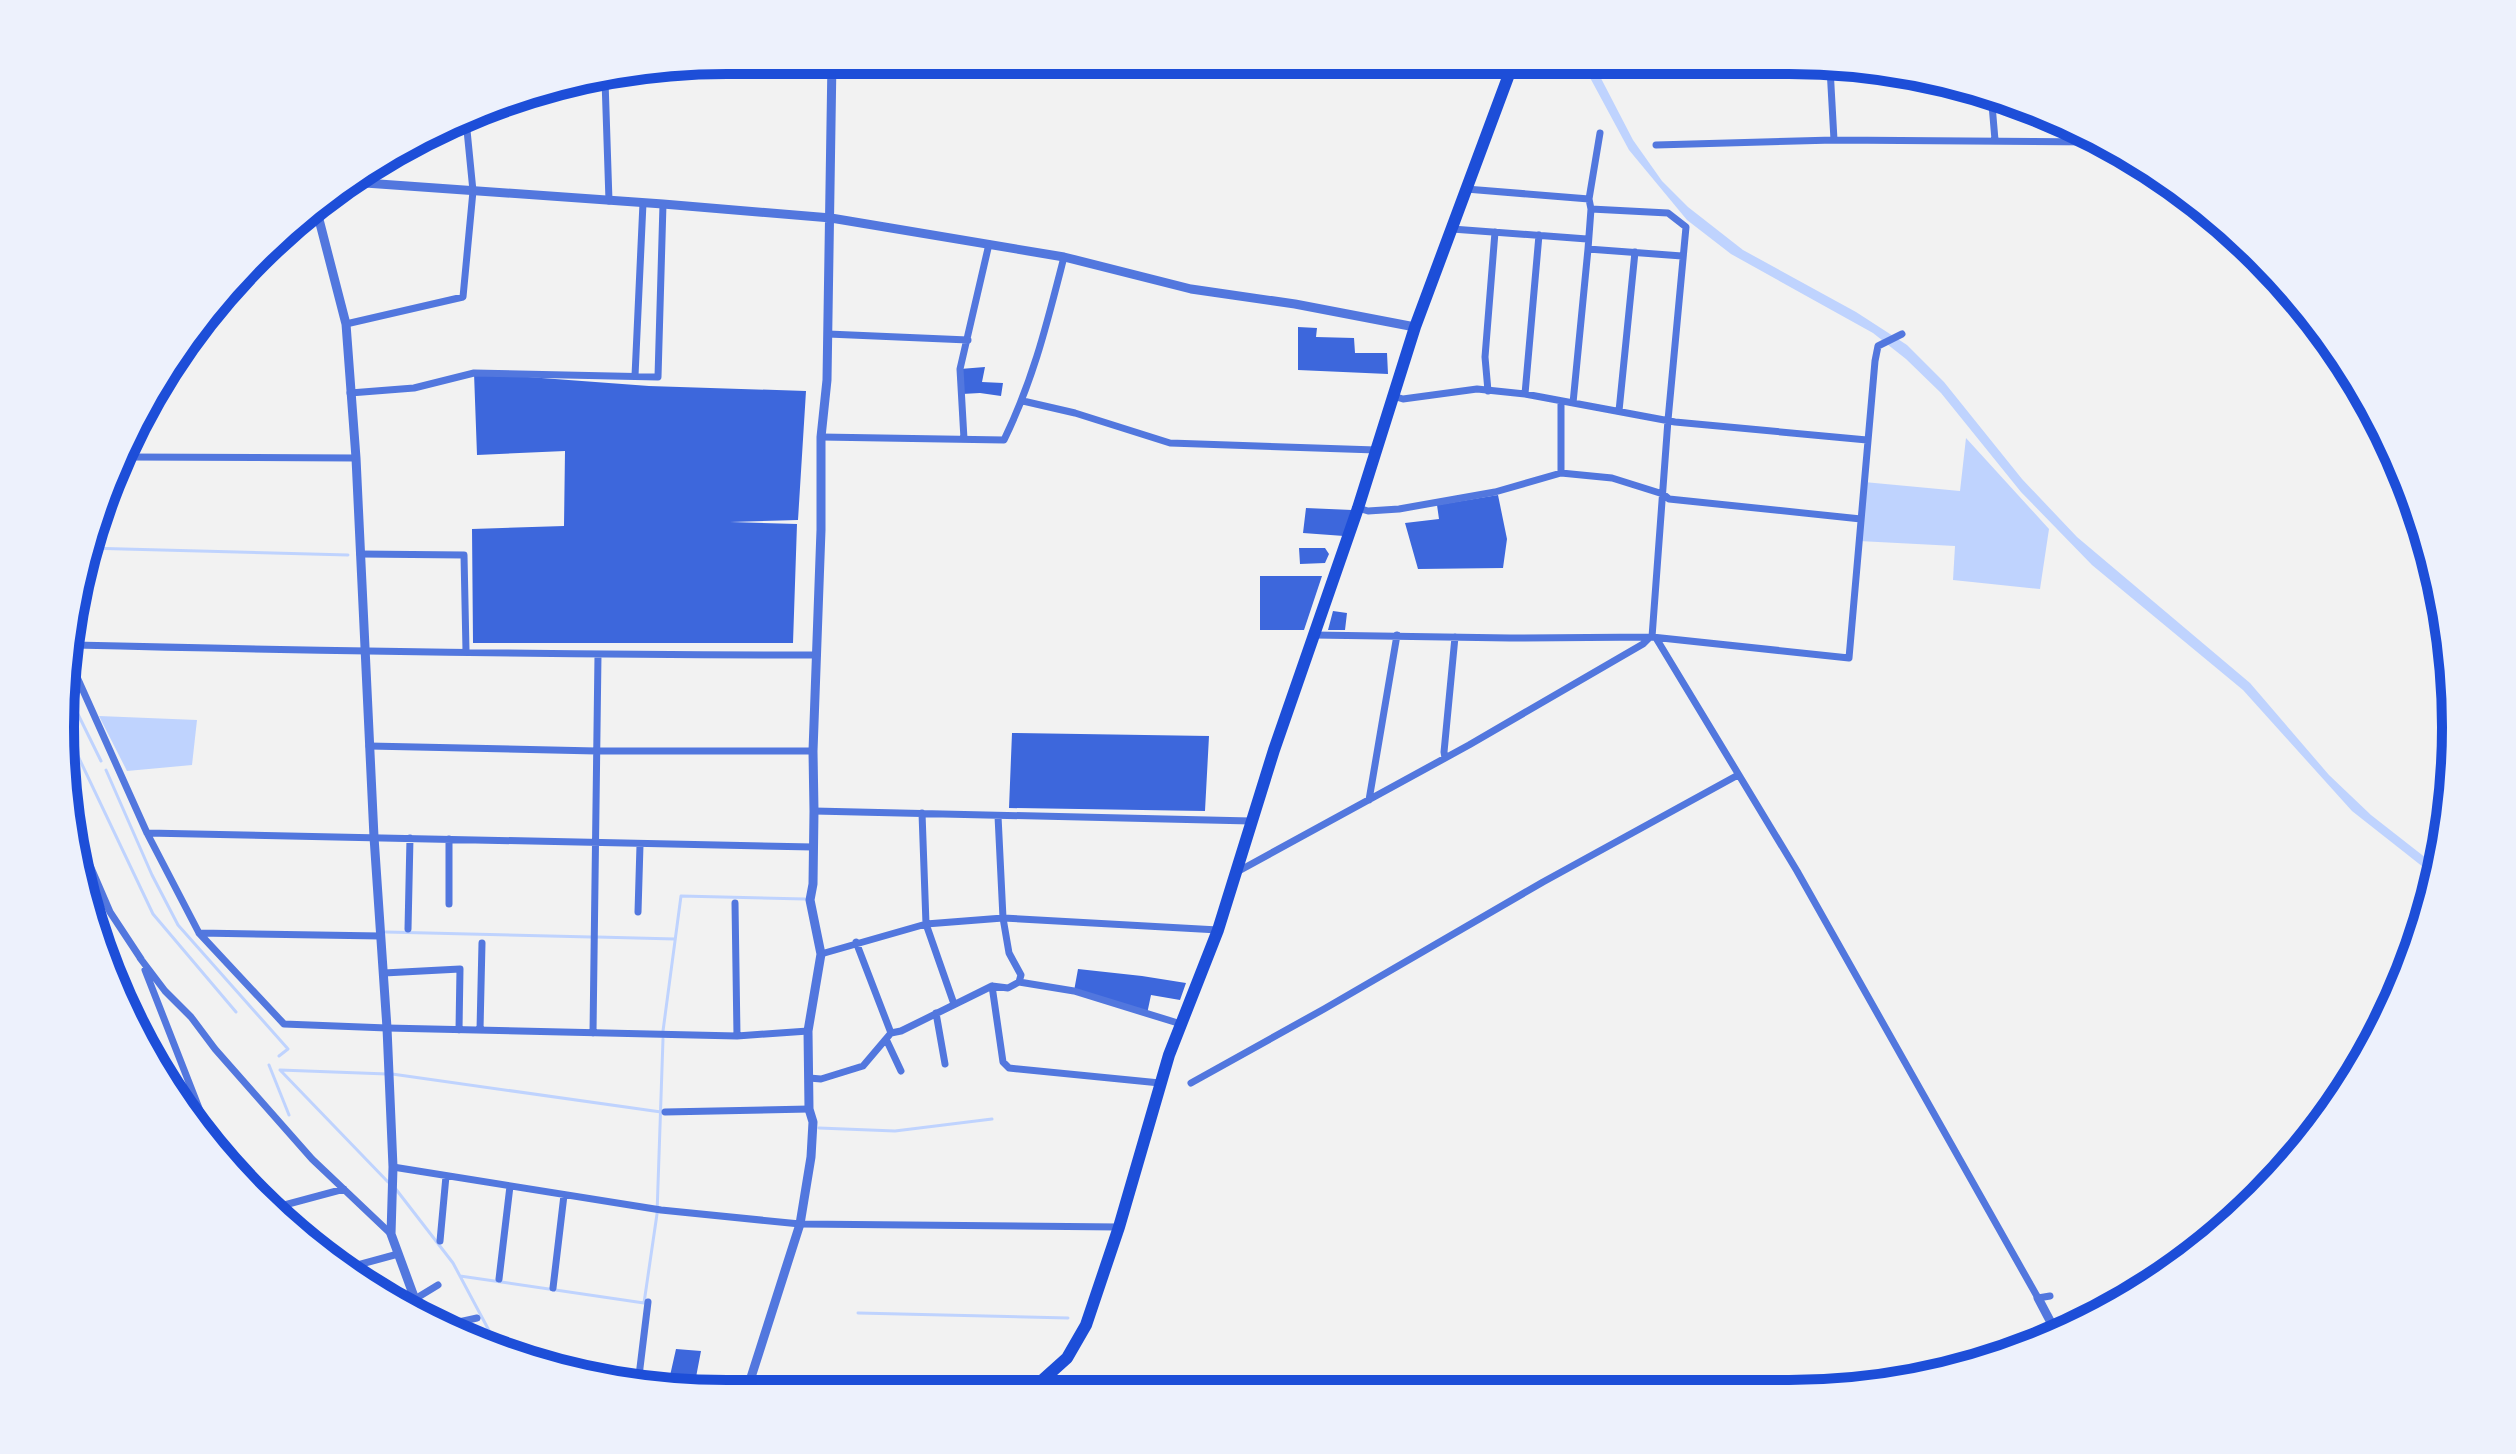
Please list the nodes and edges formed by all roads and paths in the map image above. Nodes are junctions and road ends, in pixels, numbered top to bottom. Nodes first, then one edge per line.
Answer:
1 (832, 74) edge
2 (1509, 74) edge
3 (1830, 75) edge
4 (605, 86) edge
5 (1992, 107) edge
6 (467, 128) edge
7 (1600, 133) dead end
8 (1834, 140) junction
9 (1995, 140) junction
10 (2079, 142) edge
11 (1656, 145) dead end
12 (365, 183) edge
13 (1466, 189) junction
14 (473, 191) junction
15 (1589, 199) junction
16 (609, 201) junction
17 (643, 203) junction
18 (663, 204) junction
19 (1591, 209) junction
20 (319, 218) edge
21 (831, 218) junction
22 (1452, 229) junction
23 (1495, 232) junction
24 (1539, 235) junction
25 (1587, 239) junction
26 (989, 244) junction
27 (1588, 249) junction
28 (1635, 252) junction
29 (1682, 256) junction
30 (1064, 257) junction
31 (346, 324) junction
32 (1415, 327) junction
33 (828, 334) junction
34 (1902, 334) dead end
35 (968, 340) junction
36 (635, 376) junction
37 (1488, 391) junction
38 (350, 393) junction
39 (1525, 394) junction
40 (1393, 396) junction
41 (1023, 401) junction
42 (1561, 402) junction
43 (1573, 403) junction
44 (1619, 411) junction
45 (1668, 420) junction
46 (821, 437) junction
47 (964, 439) junction
48 (1867, 440) junction
49 (1376, 450) junction
50 (133, 457) edge
51 (356, 458) junction
52 (1561, 473) junction
53 (1663, 494) junction
54 (1358, 508) junction
55 (1861, 519) junction
56 (360, 554) junction
57 (1314, 635) junction
58 (1397, 635) junction
59 (1455, 637) junction
60 (1653, 638) junction
61 (80, 645) edge
62 (466, 651) junction
63 (364, 653) junction
64 (598, 655) junction
65 (817, 655) junction
66 (76, 675) edge
67 (369, 746) junction
68 (596, 751) junction
69 (813, 751) junction
70 (1445, 758) junction
71 (1738, 775) junction
72 (1369, 800) junction
73 (814, 811) junction
74 (922, 813) junction
75 (998, 816) junction
76 (1251, 821) junction
77 (147, 833) junction
78 (374, 837) junction
79 (410, 838) junction
80 (449, 839) junction
81 (594, 843) junction
82 (640, 845) junction
83 (813, 847) junction
84 (89, 863) edge
85 (1235, 873) junction
86 (735, 903) dead end
87 (449, 904) dead end
88 (638, 912) dead end
89 (1003, 918) junction
90 (926, 924) junction
91 (408, 929) dead end
92 (1218, 930) junction
93 (199, 933) junction
94 (381, 936) junction
95 (856, 942) junction
96 (482, 943) dead end
97 (821, 954) junction
98 (140, 958) junction
99 (384, 973) junction
100 (1019, 982) junction
101 (992, 986) junction
102 (954, 1004) junction
103 (936, 1013) junction
104 (1181, 1024) junction
105 (387, 1028) junction
106 (459, 1030) junction
107 (480, 1030) junction
108 (808, 1031) junction
109 (593, 1033) junction
110 (737, 1036) junction
111 (888, 1036) junction
112 (945, 1064) dead end
113 (901, 1071) dead end
114 (809, 1078) junction
115 (1160, 1083) junction
116 (1191, 1083) dead end
117 (809, 1109) junction
118 (665, 1112) dead end
119 (201, 1114) edge
120 (393, 1167) junction
121 (446, 1176) junction
122 (510, 1186) junction
123 (344, 1189) junction
124 (564, 1195) junction
125 (283, 1205) edge
126 (800, 1224) junction
127 (1119, 1227) junction
128 (391, 1234) junction
129 (440, 1241) dead end
130 (398, 1254) junction
131 (357, 1265) edge
132 (499, 1279) dead end
133 (438, 1285) dead end
134 (553, 1288) dead end
135 (2050, 1296) dead end
136 (2038, 1298) junction
137 (415, 1299) joint
138 (648, 1302) dead end
139 (477, 1318) dead end
140 (459, 1322) edge
141 (2052, 1324) edge
142 (639, 1374) edge
143 (750, 1380) edge
144 (1042, 1380) edge

1 - 21 street
2 - 13 main road
3 - 8 street
4 - 16 street
5 - 9 street
6 - 14 street
7 - 15 street
8 - 9 street
8 - 11 street
9 - 10 street
12 - 14 street
13 - 15 street
13 - 22 main road
14 - 16 street
14 - 31 street
15 - 19 street
16 - 17 street
17 - 18 street
17 - 36 street
18 - 21 street
18 - 36 street
19 - 25 street
19 - 29 street
20 - 31 street
21 - 26 street
21 - 33 street
22 - 23 street
22 - 32 main road
23 - 24 street
23 - 37 street
24 - 25 street
24 - 39 street
25 - 27 street
26 - 30 street
26 - 35 street
27 - 28 street
27 - 43 street
28 - 29 street
28 - 44 street
29 - 45 street
30 - 32 street
30 - 41 street
31 - 38 street
32 - 40 main road
33 - 35 street
33 - 46 street
34 - 48 street
35 - 47 street
36 - 38 street
37 - 39 street
37 - 40 street
38 - 51 street
39 - 42 street
40 - 49 main road
41 - 47 street
41 - 49 street
42 - 43 street
42 - 52 street
43 - 44 street
44 - 45 street
45 - 48 street
45 - 53 street
46 - 47 street
46 - 65 street
48 - 55 street
49 - 54 main road
50 - 51 street
51 - 56 street
52 - 53 street
52 - 54 street
53 - 55 street
53 - 60 street
54 - 57 main road
55 - 60 street
56 - 62 street
56 - 63 street
57 - 58 street
57 - 76 main road
58 - 59 street
58 - 72 street
59 - 60 street
59 - 70 street
60 - 70 street
60 - 71 street
61 - 63 street
62 - 63 street
62 - 64 street
63 - 67 street
64 - 65 street
64 - 68 street
65 - 69 street
66 - 77 street
67 - 68 street
67 - 78 street
68 - 69 street
68 - 81 street
69 - 73 street
70 - 72 street
71 - 116 street
71 - 136 street
72 - 85 street
73 - 74 street
73 - 83 street
74 - 75 street
74 - 90 street
75 - 76 street
75 - 89 street
76 - 85 main road
77 - 78 street
77 - 93 street
78 - 79 street
78 - 94 street
79 - 80 street
79 - 91 street
80 - 81 street
80 - 87 street
81 - 82 street
81 - 109 street
82 - 83 street
82 - 88 street
83 - 97 street
84 - 98 street
85 - 92 main road
86 - 110 street
89 - 90 street
89 - 92 street
89 - 100 street
90 - 95 street
90 - 102 street
92 - 104 main road
93 - 94 street
93 - 105 street
94 - 99 street
95 - 97 street
95 - 111 street
96 - 107 street
97 - 108 street
98 - 119 street
98 - 123 street
99 - 105 street
99 - 106 street
100 - 101 street
100 - 104 street
101 - 102 street
101 - 115 street
102 - 103 street
103 - 111 street
103 - 112 street
104 - 115 main road
105 - 106 street
105 - 120 street
106 - 107 street
107 - 109 street
108 - 110 street
108 - 114 street
109 - 110 street
111 - 113 street
111 - 114 street
114 - 117 street
115 - 127 main road
117 - 118 street
117 - 126 street
120 - 121 street
120 - 128 street
121 - 122 street
121 - 129 street
122 - 124 street
122 - 132 street
123 - 125 street
123 - 128 street
124 - 126 street
124 - 134 street
126 - 127 street
126 - 143 street
127 - 144 main road
128 - 130 street
130 - 131 street
130 - 137 street
133 - 137 street
135 - 136 street
136 - 141 street
138 - 142 street
139 - 140 street

